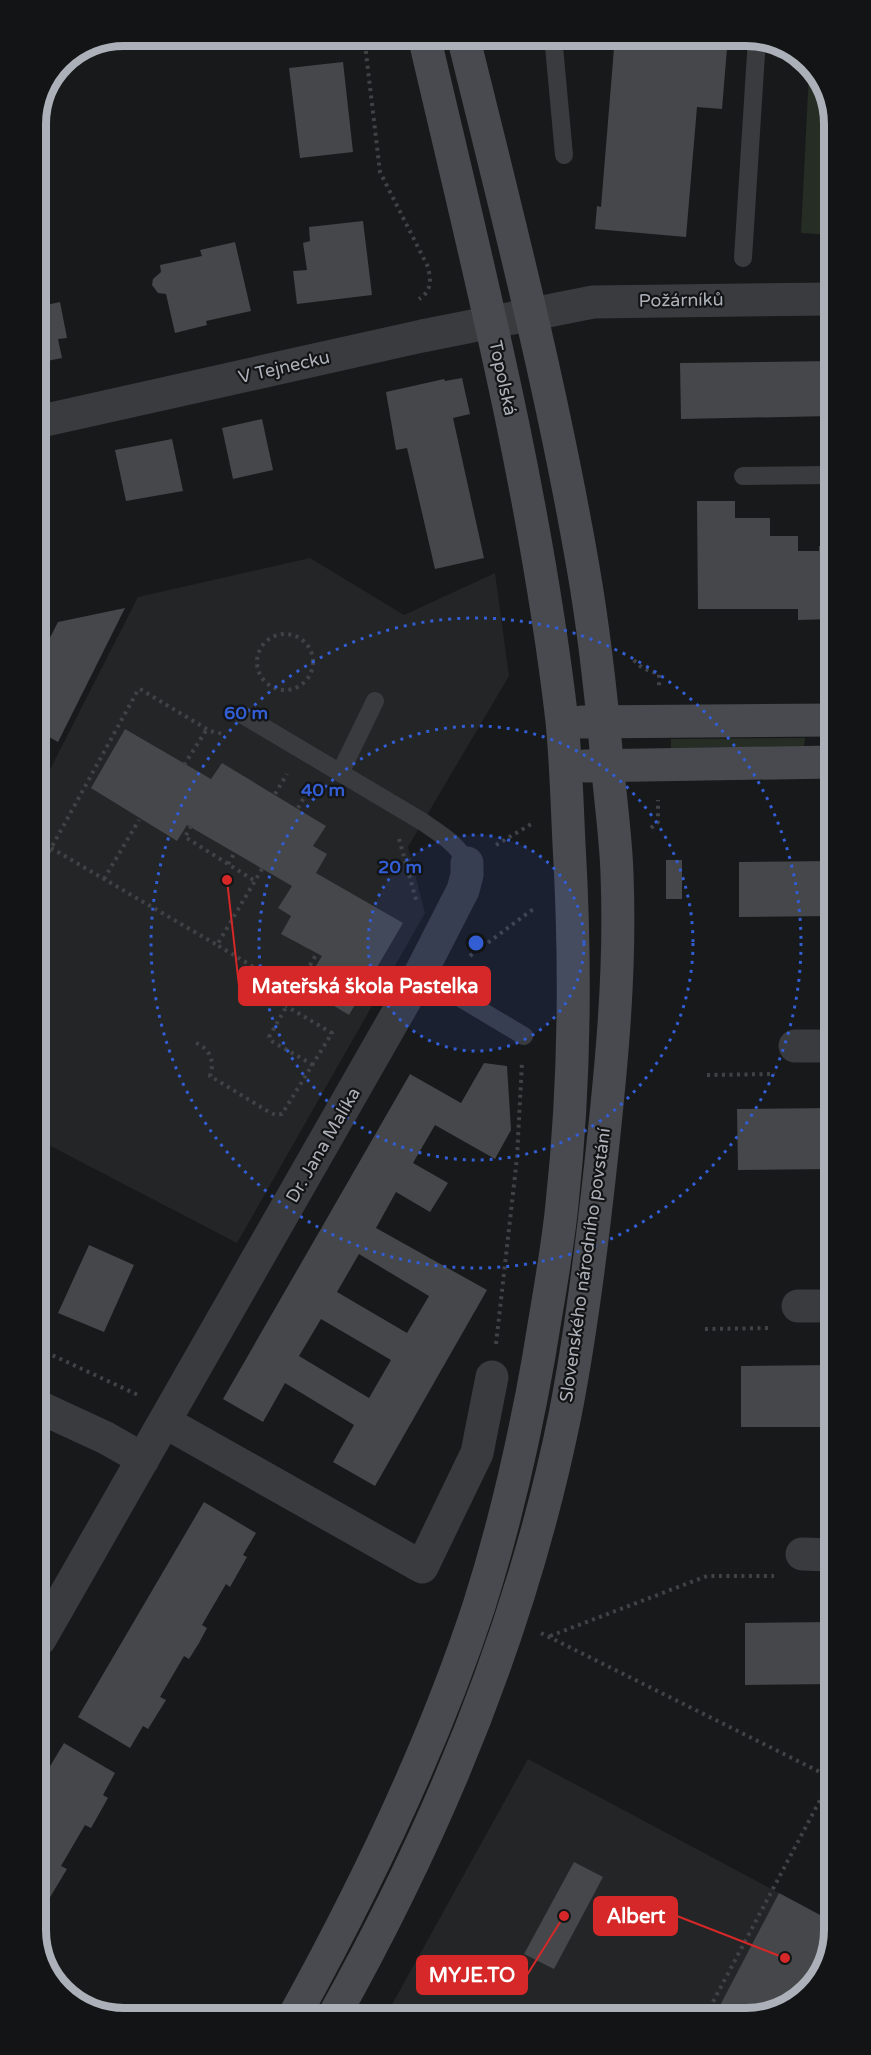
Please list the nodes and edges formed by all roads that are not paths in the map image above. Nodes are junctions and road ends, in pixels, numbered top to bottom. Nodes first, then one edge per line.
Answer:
1 (427, 47) edge
2 (466, 47) edge
3 (554, 47) edge
4 (756, 47) edge
5 (564, 155) dead end
6 (743, 258) dead end
7 (824, 298) edge
8 (532, 314) junction
9 (492, 322) junction
10 (47, 420) edge
11 (824, 475) edge
12 (743, 476) dead end
13 (375, 700) dead end
14 (243, 715) dead end
15 (604, 720) junction
16 (824, 720) edge
17 (562, 723) junction
18 (824, 762) edge
19 (607, 764) junction
20 (565, 767) junction
21 (340, 773) junction
22 (467, 863) joint
23 (426, 979) junction
24 (524, 1036) road end
25 (824, 1049) edge
26 (789, 1060) road end
27 (798, 1306) dead end
28 (824, 1306) edge
29 (492, 1377) road end
30 (47, 1411) edge
31 (165, 1422) junction
32 (143, 1459) junction
33 (802, 1554) road end
34 (824, 1554) edge
35 (47, 1627) edge
36 (298, 2008) edge
37 (338, 2008) edge

1 - 9 main road, Topolská
2 - 8 main road
3 - 5 lane
4 - 6 lane
7 - 8 street, Požárníků
8 - 9 street, V Tejnecku
8 - 15 main road
9 - 10 street, V Tejnecku
9 - 17 main road, Topolská
11 - 12 lane
13 - 21 lane
14 - 21 lane
15 - 16 main road
15 - 17 main road
15 - 19 main road, Slovenského národního povstání
17 - 20 main road, Topolská
18 - 19 main road
19 - 20 main road
19 - 37 main road, Slovenského národního povstání
20 - 36 main road, Slovenského národního povstání
21 - 22 lane
22 - 23 street, Dr. Jana Malíka
23 - 24 lane
23 - 31 street, Dr. Jana Malíka
25 - 26 street
27 - 28 street
29 - 31 street
30 - 32 street
31 - 32 street, Dr. Jana Malíka
32 - 35 street, Dr. Jana Malíka
33 - 34 street

